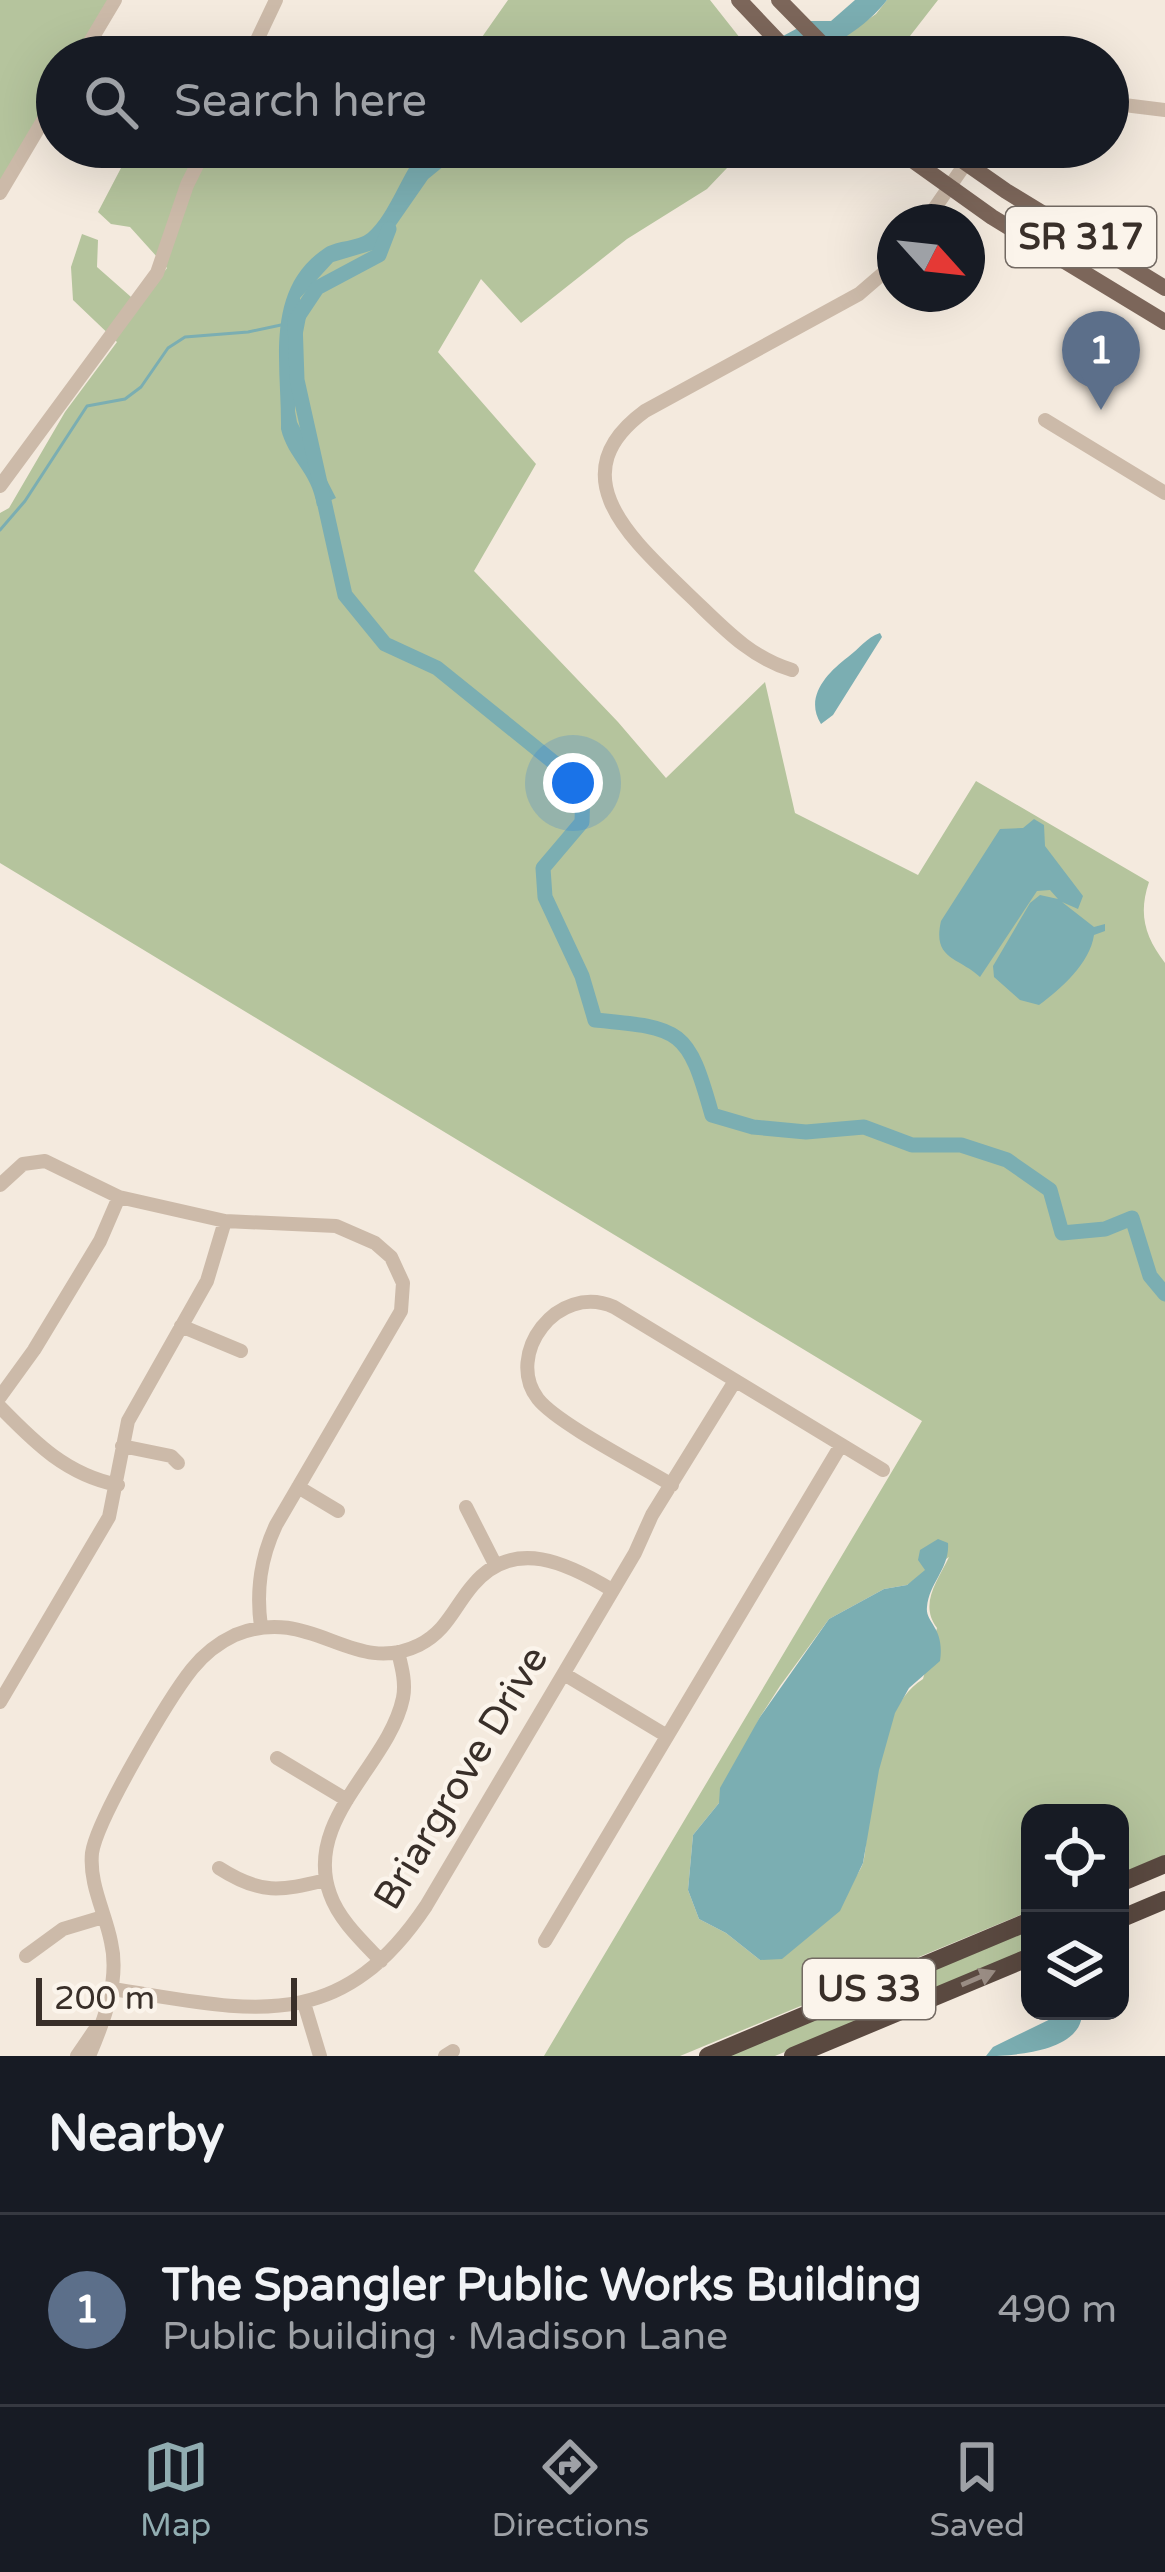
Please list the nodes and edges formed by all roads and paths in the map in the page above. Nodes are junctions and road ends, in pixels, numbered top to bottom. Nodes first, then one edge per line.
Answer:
1 (115, 0) edge
2 (276, 0) edge
3 (740, 0) edge
4 (783, 5) edge
5 (94, 36) edge
6 (259, 36) edge
7 (773, 36) edge
8 (815, 36) edge
9 (1129, 106) edge
10 (1165, 110) edge
11 (36, 132) edge
12 (196, 168) edge
13 (922, 168) edge
14 (962, 168) edge
15 (971, 168) edge
16 (948, 188) junction
17 (0, 193) edge
18 (937, 204) edge
19 (877, 278) edge
20 (1165, 288) edge
21 (1165, 322) edge
22 (1045, 420) dead end
23 (0, 486) edge
24 (1165, 494) edge
25 (792, 670) dead end
26 (0, 1185) edge
27 (119, 1197) junction
28 (225, 1221) junction
29 (181, 1326) junction
30 (241, 1351) dead end
31 (735, 1381) junction
32 (0, 1397) edge
33 (0, 1407) edge
34 (841, 1445) junction
35 (122, 1446) junction
36 (178, 1463) dead end
37 (884, 1470) dead end
38 (118, 1485) junction
39 (672, 1485) junction
40 (298, 1487) junction
41 (466, 1508) dead end
42 (338, 1510) dead end
43 (496, 1566) junction
44 (613, 1590) junction
45 (262, 1628) junction
46 (398, 1652) junction
47 (564, 1674) junction
48 (0, 1702) edge
49 (668, 1736) junction
50 (277, 1758) dead end
51 (347, 1800) junction
52 (1165, 1864) edge
53 (219, 1868) dead end
54 (1129, 1879) edge
55 (326, 1880) junction
56 (1165, 1900) edge
57 (1129, 1915) edge
58 (104, 1916) junction
59 (1021, 1925) edge
60 (544, 1941) dead end
61 (26, 1956) dead end
62 (381, 1961) junction
63 (1021, 1961) edge
64 (112, 1989) junction
65 (304, 2003) junction
66 (98, 2028) junction
67 (77, 2056) edge
68 (89, 2056) edge
69 (320, 2056) edge
70 (708, 2056) edge
71 (793, 2056) edge

1 - 5 street
2 - 6 street
3 - 7 main road
4 - 8 main road
9 - 10 street
11 - 17 street
12 - 23 street
13 - 16 main road, SR 317
14 - 16 street
15 - 20 main road, SR 317
16 - 18 street
16 - 21 main road, SR 317
19 - 25 street
22 - 24 street
26 - 27 street
27 - 28 street
27 - 32 street
28 - 29 street
28 - 40 street
29 - 30 street
29 - 35 street
31 - 34 street
31 - 39 street, Briargrove Drive
31 - 39 street
33 - 38 street
34 - 37 street
34 - 49 street
35 - 36 street
35 - 38 street
38 - 48 street
39 - 44 street, Briargrove Drive
40 - 42 street
40 - 45 street
41 - 43 street
43 - 44 street
43 - 46 street
44 - 47 street, Briargrove Drive
45 - 46 street
45 - 58 street
46 - 51 street
47 - 49 street
47 - 62 street, Briargrove Drive
49 - 60 street
50 - 51 street
51 - 55 street
52 - 54 highway
53 - 55 street
55 - 62 street
56 - 57 highway
58 - 61 street
58 - 64 street
59 - 70 highway, US 33
62 - 65 street, Briargrove Drive
71 -> 63 highway, US 33
64 - 65 street, Briargrove Drive
64 - 66 street
65 - 69 street
66 - 67 street
66 - 68 street

